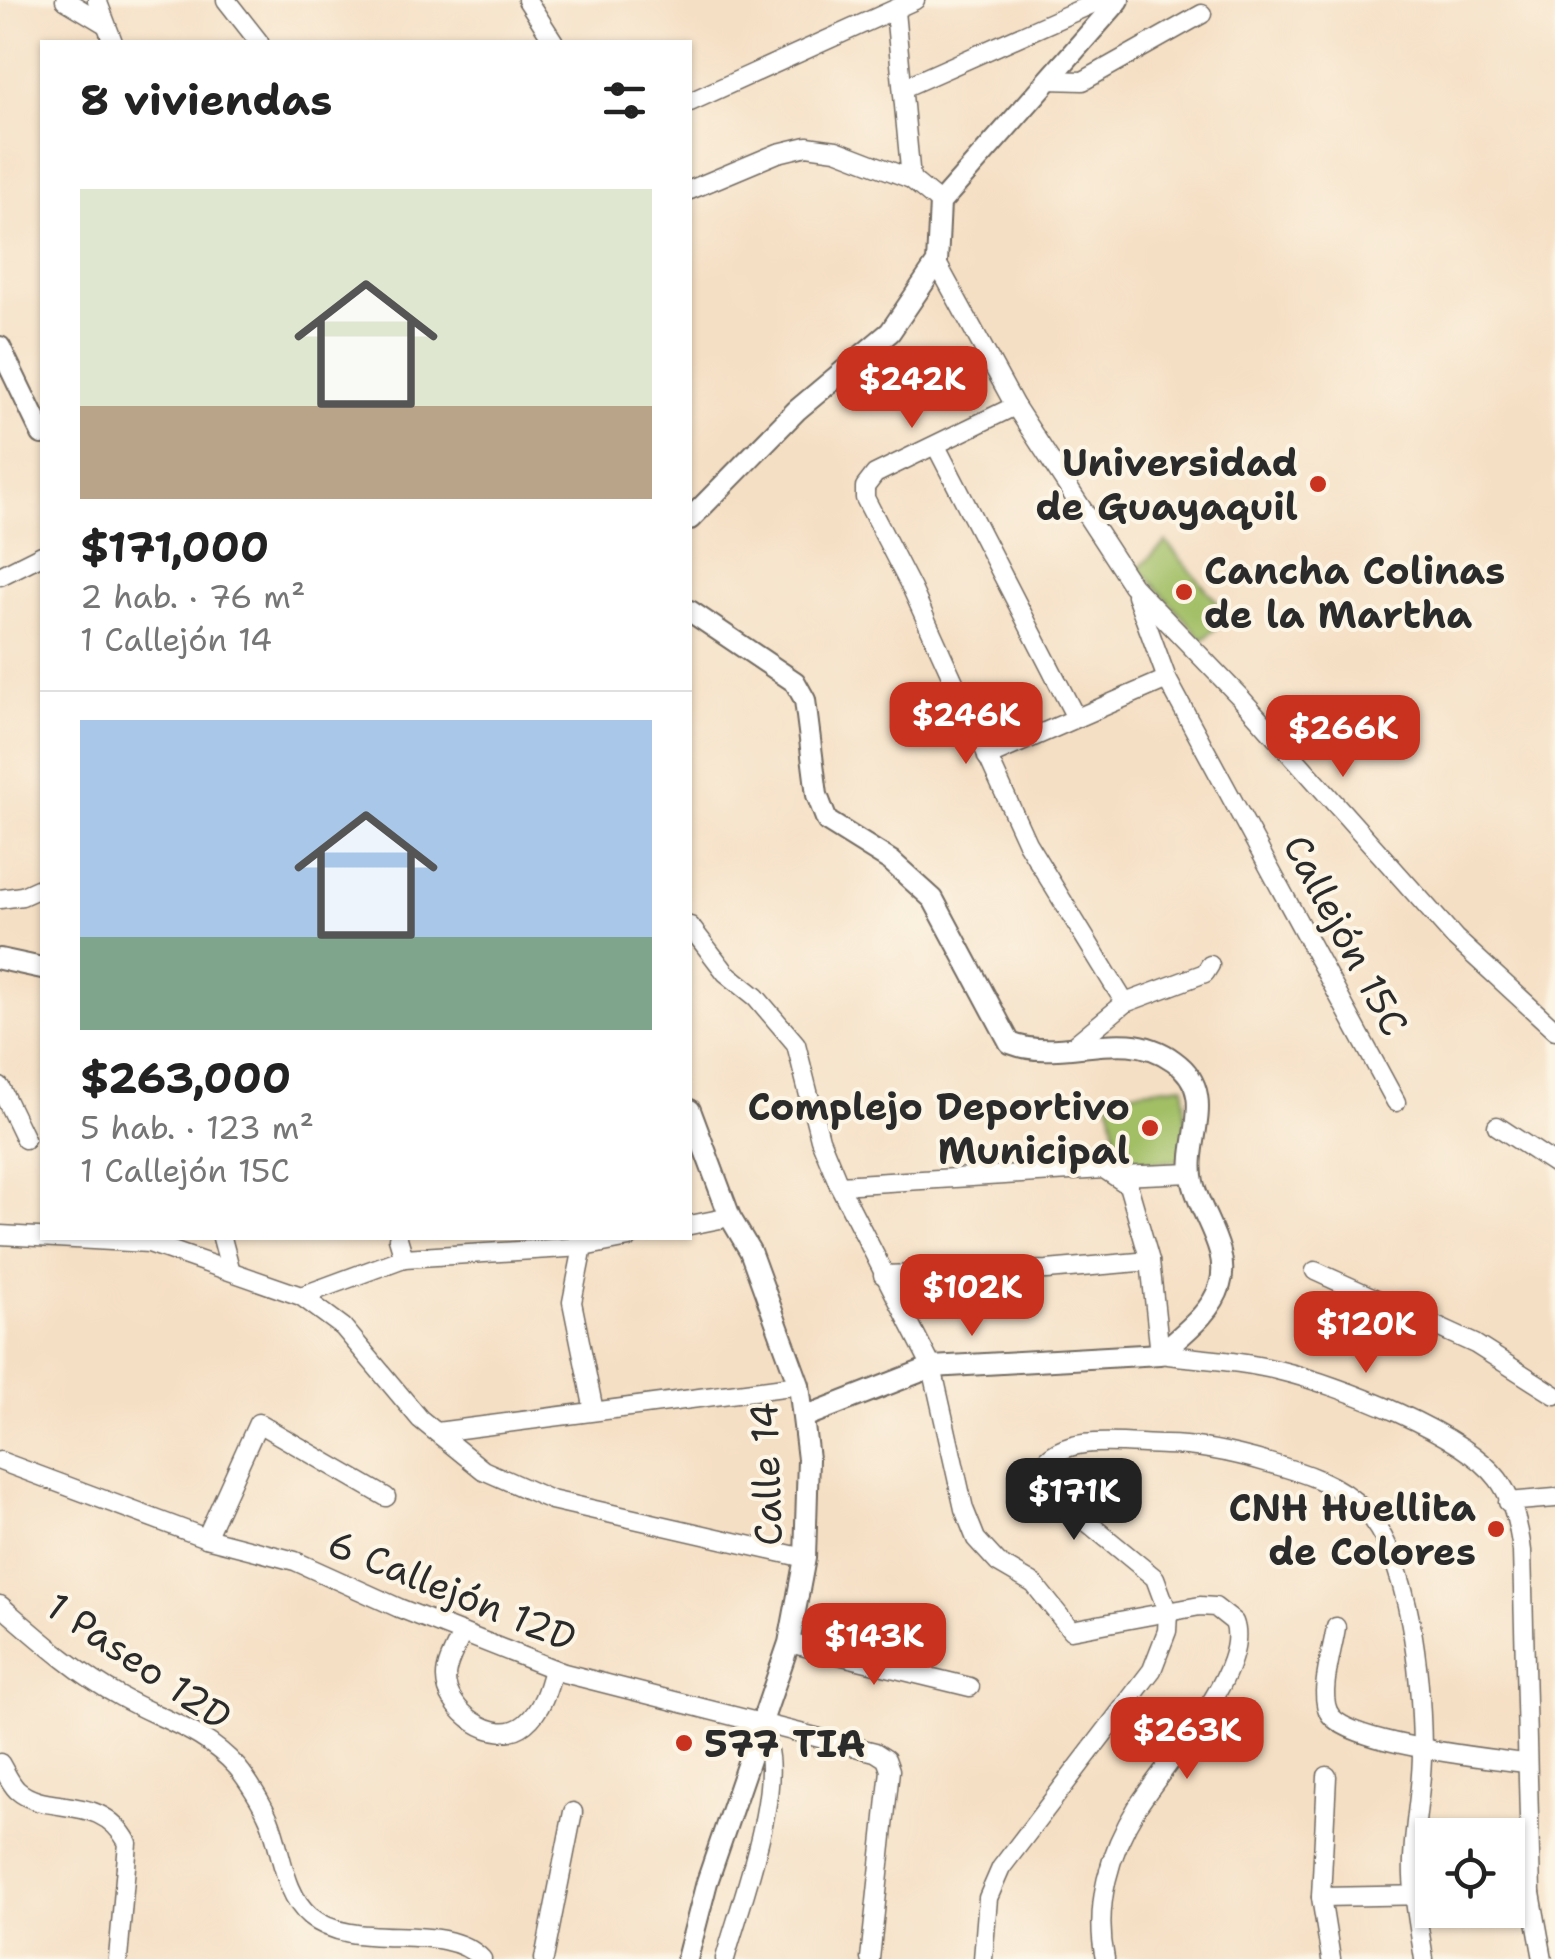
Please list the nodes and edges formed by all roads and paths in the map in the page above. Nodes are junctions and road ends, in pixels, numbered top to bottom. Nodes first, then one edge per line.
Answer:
1 (66, 0) edge
2 (97, 0) edge
3 (226, 0) edge
4 (528, 0) edge
5 (916, 0) edge
6 (1101, 0) edge
7 (1119, 0) edge
8 (895, 11) junction
9 (1202, 14) dead end
10 (104, 24) junction
11 (113, 40) edge
12 (257, 40) edge
13 (553, 40) edge
14 (1048, 80) junction
15 (902, 88) junction
16 (692, 101) edge
17 (912, 179) junction
18 (692, 189) edge
19 (940, 203) junction
20 (937, 263) junction
21 (0, 347) edge
22 (1015, 406) junction
23 (40, 430) edge
24 (936, 446) junction
25 (692, 516) edge
26 (40, 556) edge
27 (0, 576) edge
28 (1132, 585) junction
29 (692, 613) edge
30 (1168, 679) junction
31 (1075, 716) junction
32 (988, 757) junction
33 (40, 888) edge
34 (0, 899) edge
35 (692, 929) edge
36 (0, 958) edge
37 (1210, 965) dead end
38 (40, 968) edge
39 (1125, 1003) junction
40 (1555, 1030) edge
41 (1073, 1046) junction
42 (0, 1087) edge
43 (1396, 1102) dead end
44 (692, 1115) edge
45 (1497, 1126) dead end
46 (25, 1139) dead end
47 (1555, 1164) edge
48 (1192, 1172) junction
49 (1119, 1176) junction
50 (839, 1185) junction
51 (730, 1218) junction
52 (692, 1225) edge
53 (0, 1235) edge
54 (40, 1237) edge
55 (92, 1240) edge
56 (223, 1240) edge
57 (399, 1240) edge
58 (580, 1242) edge
59 (404, 1258) junction
60 (1150, 1260) junction
61 (230, 1268) junction
62 (1316, 1270) dead end
63 (882, 1275) junction
64 (301, 1296) junction
65 (1160, 1354) junction
66 (932, 1367) junction
67 (799, 1386) junction
68 (1555, 1395) edge
69 (594, 1411) junction
70 (804, 1417) junction
71 (436, 1432) junction
72 (0, 1461) edge
73 (386, 1497) dead end
74 (1555, 1498) edge
75 (1508, 1502) junction
76 (206, 1538) junction
77 (805, 1558) junction
78 (0, 1605) edge
79 (1168, 1614) junction
80 (1336, 1627) dead end
81 (462, 1633) junction
82 (789, 1643) junction
83 (554, 1669) junction
84 (970, 1687) dead end
85 (762, 1727) junction
86 (1422, 1750) junction
87 (0, 1763) edge
88 (1524, 1763) junction
89 (1327, 1776) dead end
90 (574, 1812) dead end
91 (1422, 1818) edge
92 (1525, 1892) edge
93 (1531, 1892) junction
94 (1415, 1896) edge
95 (1321, 1897) junction
96 (1424, 1928) edge
97 (118, 1959) edge
98 (482, 1959) edge
99 (544, 1959) edge
100 (687, 1959) edge
101 (725, 1959) edge
102 (870, 1959) edge
103 (983, 1959) edge
104 (1105, 1959) edge
105 (1330, 1959) edge
106 (1424, 1959) edge
107 (1543, 1959) edge

1 - 10 street
2 - 10 street
3 - 12 street
4 - 13 street
5 - 8 street
6 - 15 street
7 - 14 street
8 - 15 street
8 - 16 street
9 - 14 street
10 - 11 street
14 - 19 street
15 - 17 street
17 - 18 street
17 - 19 street
19 - 20 street
20 - 22 street
20 - 25 street
21 - 23 street
22 - 24 street
22 - 28 street
24 - 31 street
24 - 32 street
26 - 27 street
28 - 30 street, Callejón 15C
28 - 40 street
29 - 41 street
30 - 31 street
30 - 43 street, Callejón 15C
31 - 32 street
32 - 39 street
33 - 34 street
35 - 50 street
36 - 38 street
37 - 39 street
39 - 41 street
41 - 48 street
42 - 46 street
44 - 51 street, Calle 14
45 - 47 street
48 - 49 street
48 - 65 street
49 - 50 street
49 - 60 street
50 - 63 street
51 - 52 street
51 - 67 street, Calle 14
53 - 54 street
55 - 61 street
56 - 61 street
57 - 59 street
58 - 59 street
58 - 69 street
59 - 64 street
60 - 63 street
60 - 65 street
61 - 64 street
62 - 68 street
63 - 66 street
64 - 71 street
65 - 66 street
65 - 75 street
66 - 70 street
66 - 79 street
67 - 69 street
67 - 70 street, Calle 14
69 - 71 street
70 - 77 street, Calle 14
71 - 77 street
72 - 76 street, 6 Callejón 12D
73 - 76 street
74 - 75 street
75 - 88 street
76 - 81 street, 6 Callejón 12D
77 - 82 street, Calle 14
78 - 98 street, 1 Paseo 12D
79 - 86 street
79 - 103 street
79 - 104 street
80 - 86 street
81 - 83 street, 6 Callejón 12D
81 - 83 street
82 - 84 street
82 - 85 street, Calle 14
83 - 85 street, 6 Callejón 12D
85 - 100 street, Calle 14
85 - 101 street
85 - 102 street, 6 Callejón 12D
86 - 88 street
86 - 91 street
87 - 97 street
88 - 93 street
89 - 95 street
90 - 99 street
92 - 93 street
93 - 107 street
94 - 95 street
95 - 105 street
96 - 106 street

